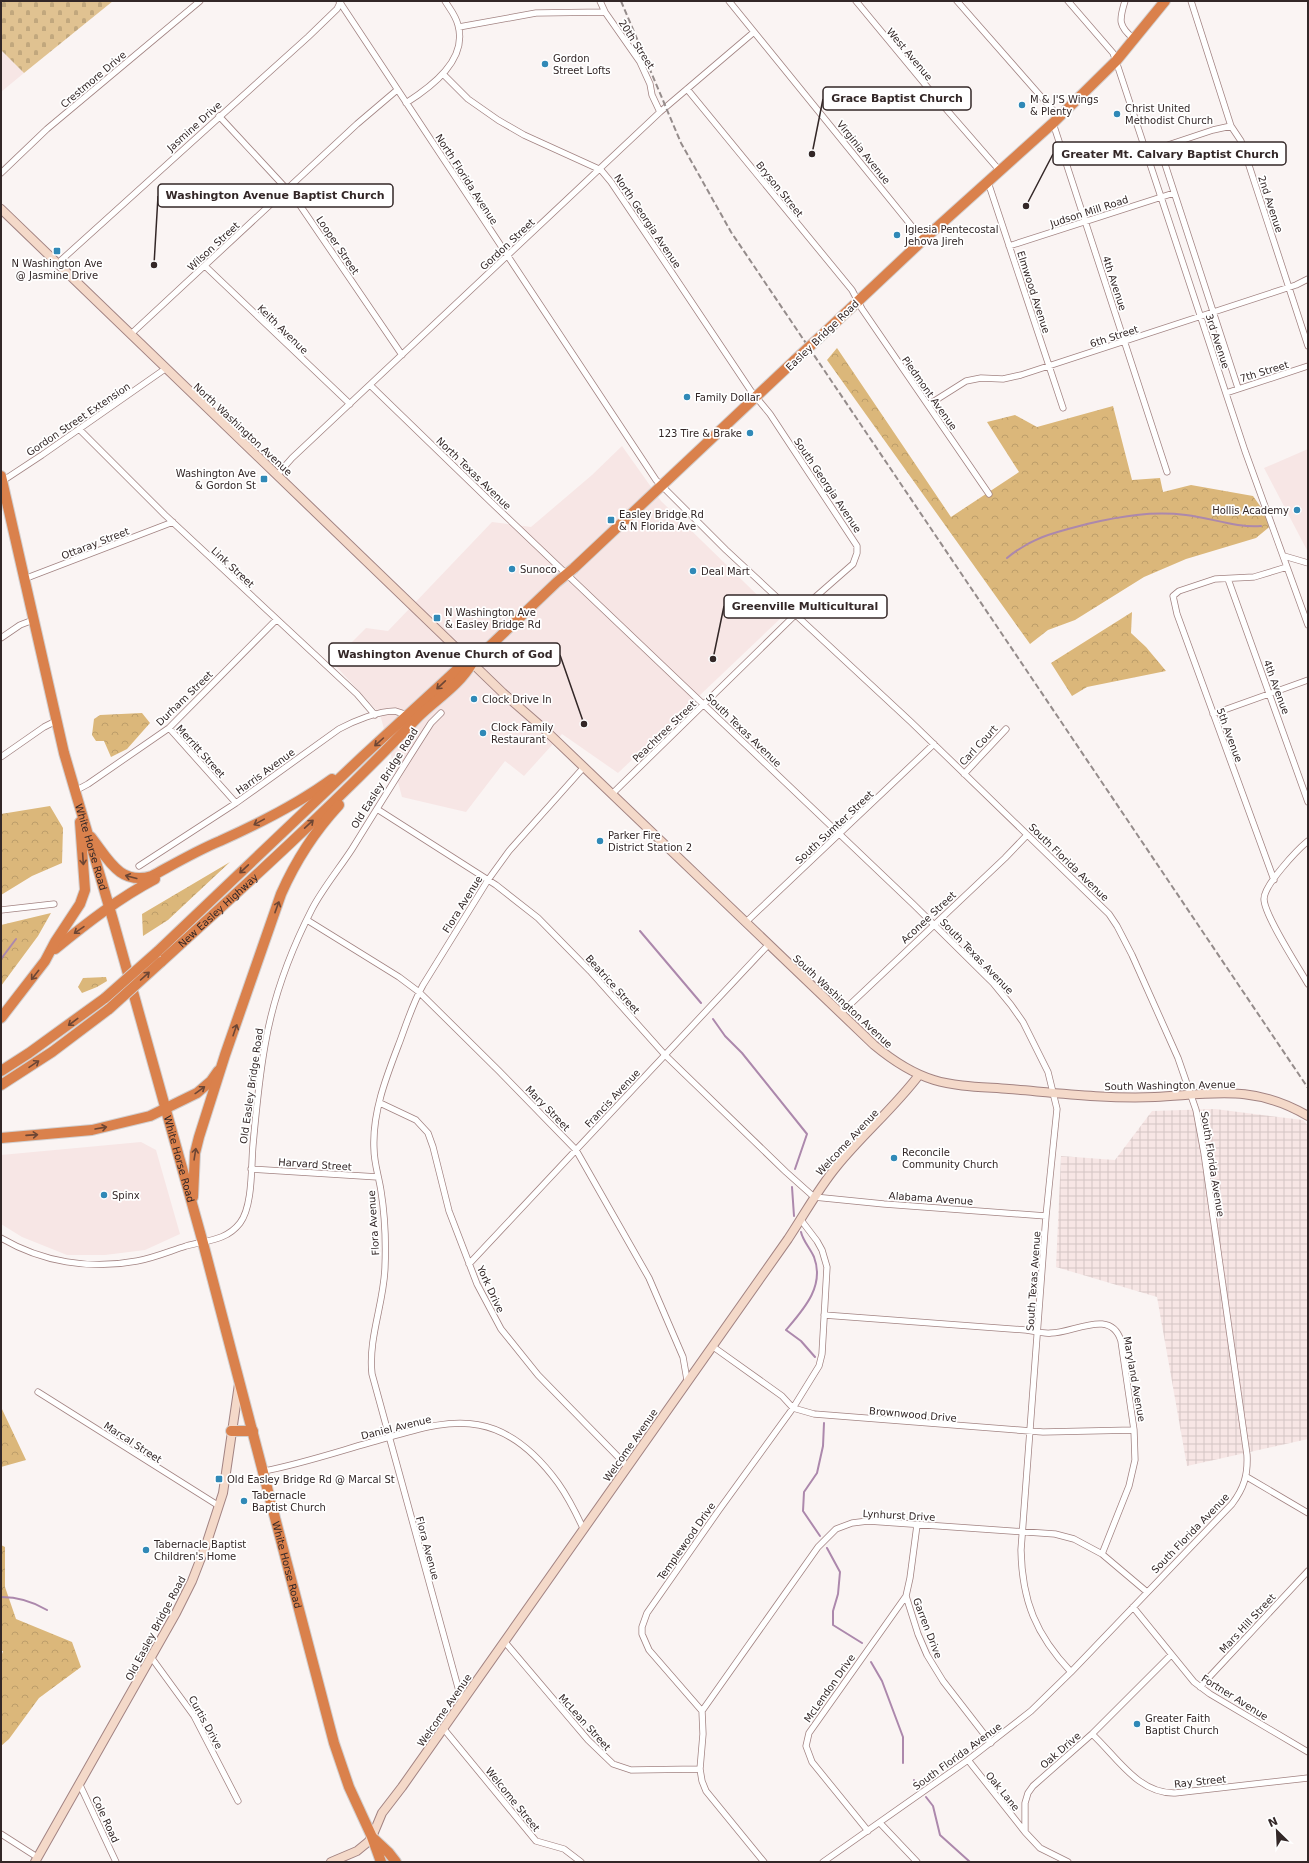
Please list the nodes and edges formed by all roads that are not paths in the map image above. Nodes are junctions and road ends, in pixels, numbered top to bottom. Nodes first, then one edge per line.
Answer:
1 (200, 1) edge
2 (340, 1) edge
3 (445, 1) edge
4 (600, 1) edge
5 (729, 1) edge
6 (856, 1) edge
7 (957, 1) edge
8 (1068, 1) edge
9 (1125, 1) edge
10 (1165, 1) edge
11 (1191, 1) edge
12 (605, 12) junction
13 (459, 27) junction
14 (754, 32) junction
15 (1134, 39) junction
16 (1116, 61) junction
17 (443, 74) junction
18 (687, 89) junction
19 (397, 90) junction
20 (406, 103) junction
21 (660, 112) junction
22 (218, 116) junction
23 (1056, 120) junction
24 (1231, 126) junction
25 (600, 170) junction
26 (1000, 170) junction
27 (1, 173) edge
28 (988, 182) junction
29 (286, 190) junction
30 (1174, 193) junction
31 (1162, 196) junction
32 (1, 209) edge
33 (1086, 221) junction
34 (924, 240) junction
35 (1009, 246) junction
36 (507, 256) junction
37 (58, 263) junction
38 (205, 266) junction
39 (1308, 279) edge
40 (1289, 287) junction
41 (858, 301) junction
42 (1213, 312) junction
43 (1201, 316) junction
44 (131, 334) junction
45 (1125, 342) junction
46 (1308, 346) edge
47 (402, 355) junction
48 (1308, 366) edge
49 (1049, 367) junction
50 (165, 369) junction
51 (370, 385) junction
52 (1238, 388) junction
53 (1226, 393) junction
54 (756, 397) junction
55 (350, 404) junction
56 (928, 405) junction
57 (1062, 408) dead end
58 (80, 430) junction
59 (1168, 472) dead end
60 (277, 475) junction
61 (1, 480) edge
62 (661, 485) junction
63 (989, 494) dead end
64 (173, 522) junction
65 (1284, 556) junction
66 (1308, 563) edge
67 (1287, 567) junction
68 (566, 574) junction
69 (24, 579) junction
70 (1228, 580) junction
71 (796, 614) junction
72 (33, 620) junction
73 (276, 620) junction
74 (1308, 625) edge
75 (1, 638) edge
76 (472, 663) junction
77 (1308, 680) edge
78 (1270, 694) junction
79 (704, 705) junction
80 (441, 713) dead end
81 (1213, 714) junction
82 (375, 715) junction
83 (408, 716) junction
84 (419, 717) joint
85 (56, 721) junction
86 (169, 728) junction
87 (1006, 729) dead end
88 (934, 744) junction
89 (363, 756) junction
90 (382, 756) junction
91 (1, 757) edge
92 (584, 767) junction
93 (964, 774) junction
94 (74, 791) junction
95 (612, 794) junction
96 (1308, 802) edge
97 (236, 804) junction
98 (79, 806) junction
99 (377, 809) junction
100 (88, 833) junction
101 (839, 834) junction
102 (1027, 835) junction
103 (230, 837) junction
104 (1308, 841) edge
105 (139, 866) dead end
106 (488, 880) junction
107 (1274, 880) junction
108 (54, 904) dead end
109 (109, 908) junction
110 (1, 910) edge
111 (307, 920) junction
112 (746, 922) junction
113 (933, 924) junction
114 (769, 944) junction
115 (49, 954) junction
116 (1308, 984) edge
117 (419, 992) junction
118 (840, 1013) junction
119 (1, 1018) edge
120 (665, 1054) junction
121 (225, 1055) junction
122 (1, 1071) edge
123 (919, 1075) junction
124 (1, 1085) edge
125 (1054, 1093) junction
126 (1191, 1094) junction
127 (380, 1103) junction
128 (166, 1108) junction
129 (1308, 1116) edge
130 (1, 1138) edge
131 (576, 1150) junction
132 (251, 1169) junction
133 (378, 1177) junction
134 (814, 1196) junction
135 (192, 1207) junction
136 (1046, 1216) junction
137 (801, 1220) junction
138 (1, 1238) edge
139 (203, 1243) junction
140 (469, 1264) junction
141 (824, 1315) junction
142 (1038, 1332) junction
143 (712, 1346) junction
144 (688, 1380) junction
145 (240, 1383) junction
146 (38, 1392) dead end
147 (793, 1408) junction
148 (1134, 1430) junction
149 (232, 1431) junction
150 (253, 1431) junction
151 (1030, 1431) junction
152 (389, 1437) junction
153 (627, 1466) junction
154 (264, 1471) junction
155 (1247, 1477) junction
156 (219, 1506) junction
157 (1308, 1514) edge
158 (917, 1524) junction
159 (584, 1528) junction
160 (1023, 1531) junction
161 (1102, 1554) junction
162 (1308, 1571) edge
163 (1147, 1592) junction
164 (906, 1596) junction
165 (1133, 1607) junction
166 (504, 1641) junction
167 (1171, 1655) junction
168 (151, 1657) junction
169 (1071, 1672) junction
170 (1200, 1687) junction
171 (462, 1702) junction
172 (702, 1711) junction
173 (443, 1728) junction
174 (1092, 1734) junction
175 (991, 1743) junction
176 (1308, 1752) edge
177 (968, 1760) junction
178 (700, 1769) junction
179 (1308, 1778) edge
180 (79, 1783) junction
181 (238, 1802) dead end
182 (880, 1823) junction
183 (868, 1831) junction
184 (1025, 1832) junction
185 (1, 1834) edge
186 (372, 1837) junction
187 (36, 1860) edge
188 (116, 1862) edge
189 (331, 1862) edge
190 (381, 1862) edge
191 (396, 1862) edge
192 (582, 1862) edge
193 (764, 1862) edge
194 (823, 1862) edge
195 (917, 1862) edge
196 (1068, 1862) edge

1 - 27 street, Crestmore Drive
2 - 19 street, North Florida Avenue
2 - 22 street, Jasmine Drive
3 - 13 street
4 - 12 street, 20th Street
5 - 14 street, Virginia Avenue
6 - 26 street, West Avenue
7 - 23 street
8 - 16 street, 3rd Avenue
9 - 15 street
10 - 15 highway, Easley Bridge Road
11 - 24 street, 2nd Avenue
12 - 13 street
12 - 21 street, 20th Street
13 - 17 street
14 - 18 street, Gordon Street
14 - 34 street, Virginia Avenue
15 - 16 highway, Easley Bridge Road
16 - 23 highway, Easley Bridge Road
16 - 31 street, 3rd Avenue
17 - 20 street
17 - 25 street, North Georgia Avenue
18 - 21 street, Gordon Street
18 - 41 street, Bryson Street
19 - 20 street, North Florida Avenue
19 - 29 street, Wilson Street
20 - 36 street, North Florida Avenue
21 - 25 street, Gordon Street
22 - 29 street, Looper Street
22 - 37 street, Jasmine Drive
23 - 26 highway, Easley Bridge Road
23 - 33 street, 4th Avenue
24 - 30 street, 3rd Avenue
24 - 40 street, 2nd Avenue
25 - 36 street, Gordon Street
25 - 54 street, North Georgia Avenue
26 - 28 highway, Easley Bridge Road
28 - 34 highway, Easley Bridge Road
28 - 35 street, Elmwood Avenue
29 - 38 street, Wilson Street
29 - 47 street, Looper Street
30 - 31 street, Judson Mill Road
30 - 42 street, 3rd Avenue
31 - 33 street, Judson Mill Road
31 - 43 street, 3rd Avenue
32 - 37 main road, North Washington Avenue
33 - 35 street, Judson Mill Road
33 - 45 street, 4th Avenue
34 - 41 highway, Easley Bridge Road
35 - 49 street, Elmwood Avenue
36 - 47 street, Gordon Street
36 - 62 street, North Florida Avenue
37 - 44 main road, North Washington Avenue
38 - 44 street, Wilson Street
38 - 55 street, Keith Avenue
39 - 40 street, 6th Street
40 - 42 street, 6th Street
40 - 46 street, 2nd Avenue
41 - 54 highway, Easley Bridge Road, bridge
41 - 56 street, Piedmont Avenue
42 - 43 street, 6th Street
42 - 52 street, 3rd Avenue
43 - 45 street, 6th Street
43 - 53 street, 3rd Avenue
44 - 50 main road, North Washington Avenue
45 - 49 street, 6th Street
45 - 59 street, 4th Avenue
47 - 51 street, Gordon Street
48 - 52 street, 7th Street
49 - 56 street, 6th Street
49 - 57 street, Elmwood Avenue
50 - 58 street, Gordon Street Extension
50 - 60 main road, North Washington Avenue
51 - 55 street, Gordon Street
51 - 68 street, North Texas Avenue
52 - 53 street, 7th Street
53 - 65 street, 3rd Avenue
54 - 62 highway, Easley Bridge Road
54 - 71 street, South Georgia Avenue
55 - 60 street, Gordon Street
56 - 63 street, Piedmont Avenue
58 - 61 street, Gordon Street Extension
58 - 64 street, Link Street
60 - 76 main road, North Washington Avenue
61 - 69 highway, White Horse Road
62 - 68 highway, Easley Bridge Road
62 - 71 street, South Florida Avenue
64 - 69 street, Ottaray Street
64 - 73 street, Link Street
65 - 66 street
65 - 67 street, 3rd Avenue
67 - 70 street
67 - 74 street, 3rd Avenue
68 - 76 highway, Easley Bridge Road
68 - 79 street, South Texas Avenue
69 - 72 highway, White Horse Road
70 - 78 street, 4th Avenue
70 - 81 street, 5th Avenue
71 - 79 street, Peachtree Street
71 - 88 street, South Florida Avenue
72 - 75 street
72 - 85 highway, White Horse Road
73 - 82 street, Link Street
73 - 86 street, Durham Street
76 -> 83 highway, Easley Bridge Road
76 - 84 highway, Easley Bridge Road
76 - 92 main road, South Washington Avenue
77 - 78 street
78 - 81 street
78 - 96 street, 4th Avenue
79 - 95 street, Peachtree Street
79 - 101 street, South Texas Avenue
80 - 99 street, Old Easley Bridge Road
81 - 107 street, 5th Avenue
82 - 83 street, Harris Avenue
82 - 97 street, Harris Avenue
83 -> 89 highway, New Easley Highway
84 - 90 highway, New Easley Highway
85 - 91 street
85 - 94 highway, White Horse Road
86 - 94 street, Durham Street
86 - 97 street, Merritt Street
87 - 93 street, Carl Court
88 - 93 street, South Florida Avenue
88 - 101 street, South Sumter Street
89 -> 103 highway
89 -> 122 highway, New Easley Highway, bridge
121 -> 90 highway
124 -> 90 highway, New Easley Highway, bridge
92 - 95 main road, South Washington Avenue
92 - 106 street, Flora Avenue
93 - 102 street, South Florida Avenue
94 - 98 highway, White Horse Road
95 - 112 main road, South Washington Avenue
97 - 105 street, Harris Avenue
98 - 100 highway, White Horse Road
98 -> 115 highway
99 - 106 street, Beatrice Street
99 - 111 street, Old Easley Bridge Road
103 -> 100 highway
100 - 109 highway, White Horse Road
101 - 112 street, South Sumter Street
101 - 113 street, South Texas Avenue
102 - 113 street, Aconee Street
102 - 126 street, South Florida Avenue
103 - 109 highway
104 - 107 street
106 - 117 street, Flora Avenue
106 - 120 street, Beatrice Street
107 - 116 street
108 - 110 street
109 -> 115 highway
109 - 128 highway, White Horse Road
111 - 117 street, Mary Street
111 - 132 street, Old Easley Bridge Road
112 - 114 main road, South Washington Avenue
113 - 118 street, Aconee Street
113 - 125 street, South Texas Avenue
114 - 118 main road, South Washington Avenue
114 - 120 street, Francis Avenue
115 -> 119 highway
117 - 127 street, Flora Avenue
117 - 131 street, Mary Street
118 - 123 main road, South Washington Avenue
120 - 131 street, Francis Avenue
120 - 134 street, Beatrice Street
128 -> 121 highway
135 -> 121 highway
123 - 125 main road, South Washington Avenue
123 - 134 main road, Welcome Avenue
125 - 126 main road, South Washington Avenue
125 - 136 street, South Texas Avenue
126 - 129 main road, South Washington Avenue
126 - 155 street, South Florida Avenue
127 - 133 street, Flora Avenue
127 - 140 street, York Drive
130 -> 128 highway
128 - 135 highway, White Horse Road
131 - 140 street, Francis Avenue
131 - 144 street, Mary Street
132 - 133 street, Harvard Street
132 - 139 street, Old Easley Bridge Road
133 - 152 street, Flora Avenue
134 - 136 street, Alabama Avenue
134 - 137 main road, Welcome Avenue
135 - 139 highway, White Horse Road
136 - 142 street, South Texas Avenue
137 - 141 street, Templewood Drive
137 - 143 main road, Welcome Avenue
138 - 139 street, Old Easley Bridge Road
139 - 145 highway, White Horse Road
140 - 153 street, York Drive
141 - 142 street, Maryland Avenue
141 - 147 street, Templewood Drive
142 - 148 street, Maryland Avenue
142 - 151 street, South Texas Avenue
143 - 144 main road, Welcome Avenue
143 - 147 street, Brownwood Drive
144 - 153 main road, Welcome Avenue
145 - 149 main road, Old Easley Bridge Road
145 - 150 highway, White Horse Road
146 - 156 street, Marcal Street
147 - 151 street, Brownwood Drive
147 - 172 street, Templewood Drive
148 - 151 street, Brownwood Drive
148 - 161 street, Maryland Avenue
149 - 150 highway
149 - 156 main road, Old Easley Bridge Road
150 - 154 highway, White Horse Road
151 - 160 street, South Texas Avenue
152 - 154 street, Daniel Avenue
152 - 159 street, Daniel Avenue
152 - 171 street, Flora Avenue
153 - 159 main road, Welcome Avenue
154 - 186 highway, White Horse Road
155 - 157 street
155 - 163 street, South Florida Avenue
156 - 168 main road, Old Easley Bridge Road
158 - 160 street, Lynhurst Drive
158 - 164 street, Garren Drive
158 - 172 street, Lynhurst Drive
159 - 166 main road, Welcome Avenue
160 - 161 street, Lynhurst Drive
160 - 169 street, South Texas Avenue
161 - 163 street, Lynhurst Drive
162 - 170 street, Mars Hill Street
163 - 165 street, South Florida Avenue
164 - 175 street, Garren Drive
164 - 183 street, McLendon Drive
165 - 167 street, Fortner Avenue
165 - 169 street, South Florida Avenue
166 - 171 main road, Welcome Avenue
166 - 178 street, McLean Street
167 - 170 street, Fortner Avenue
167 - 174 street, Oak Drive
168 - 180 main road, Old Easley Bridge Road
168 - 181 street, Curtis Drive
169 - 175 street, South Florida Avenue
170 - 176 street, Fortner Avenue
171 - 173 main road, Welcome Avenue
172 - 178 street
173 - 186 main road, Welcome Avenue
173 - 192 street, Welcome Street
174 - 179 street, Ray Street
174 - 184 street, Oak Drive
175 - 177 street, South Florida Avenue
177 - 182 street, South Florida Avenue
177 - 184 street, Oak Lane
178 - 193 street
180 - 187 main road, Old Easley Bridge Road
180 - 188 street, Cole Road
182 - 183 street, South Florida Avenue
182 - 195 street
183 - 194 street, South Florida Avenue
184 - 196 street
185 - 187 street
186 - 189 main road
186 - 190 highway, White Horse Road
186 - 191 highway, White Horse Road

